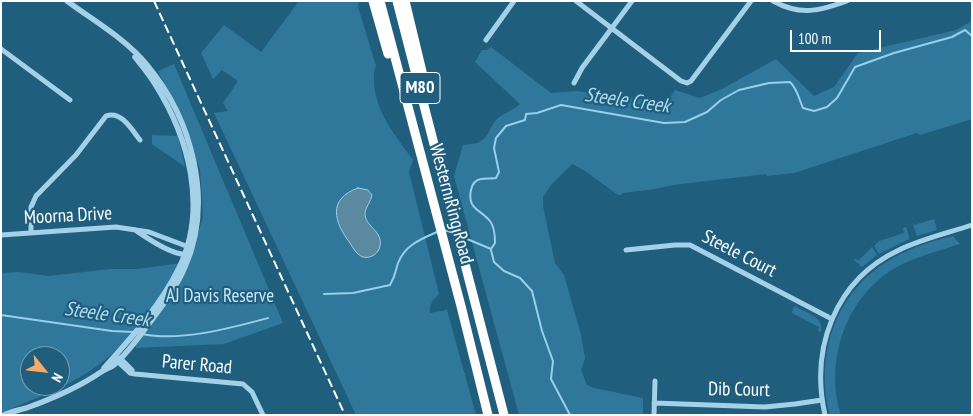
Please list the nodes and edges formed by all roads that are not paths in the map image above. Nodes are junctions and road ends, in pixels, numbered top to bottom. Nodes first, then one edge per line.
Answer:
1 (67, 1) edge
2 (373, 1) edge
3 (380, 1) edge
4 (397, 1) edge
5 (405, 1) edge
6 (514, 1) edge
7 (576, 1) edge
8 (632, 1) edge
9 (751, 1) edge
10 (773, 1) edge
11 (847, 1) edge
12 (612, 28) junction
13 (486, 40) dead end
14 (126, 45) junction
15 (1, 49) edge
16 (574, 83) dead end
17 (70, 100) dead end
18 (140, 140) dead end
19 (425, 171) junction
20 (443, 174) junction
21 (972, 225) edge
22 (136, 230) junction
23 (31, 233) junction
24 (1, 235) edge
25 (186, 246) junction
26 (626, 250) dead end
27 (191, 252) junction
28 (184, 255) junction
29 (832, 319) junction
30 (142, 327) junction
31 (117, 359) junction
32 (655, 381) dead end
33 (822, 400) junction
34 (654, 403) junction
35 (28, 408) junction
36 (4, 415) edge
37 (18, 415) edge
38 (263, 415) edge
39 (488, 415) edge
40 (504, 415) edge
41 (654, 415) edge
42 (826, 415) edge

1 - 14 street
2 - 19 highway
3 - 19 highway, Western Ring Road / M80
4 - 20 highway, Western Ring Road / M80
5 - 20 highway
6 - 13 street
7 - 12 street
8 - 12 street
9 - 12 street
10 - 11 street
12 - 16 street
14 - 25 street
14 - 27 street
15 - 17 street
18 - 23 street
19 - 39 highway, Western Ring Road / M80
20 - 40 highway, Western Ring Road / M80
21 - 29 street
22 - 23 street, Moorna Drive
22 - 25 street, Moorna Drive
22 - 28 street, Moorna Drive
23 - 24 street, Moorna Drive
25 - 27 street, Moorna Drive
25 - 28 street
26 - 29 street, Steele Court
27 - 28 street
27 - 30 street
28 - 30 street
29 - 33 street
30 - 31 street
31 - 35 street
31 - 38 street, Parer Road
32 - 34 street
33 - 34 street, Dib Court
33 - 42 street
34 - 41 street
35 - 36 street
35 - 37 street

